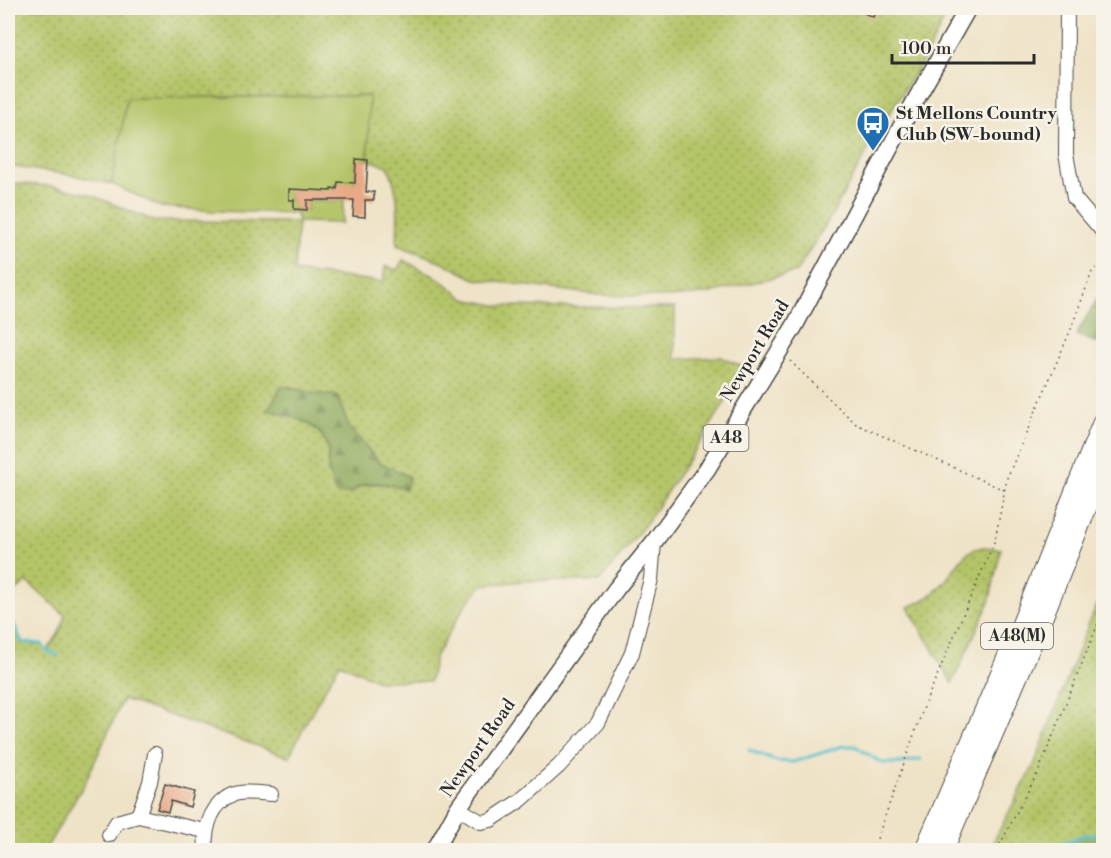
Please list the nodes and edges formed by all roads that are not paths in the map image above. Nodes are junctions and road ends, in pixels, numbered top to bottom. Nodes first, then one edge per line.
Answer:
1 (968, 8) edge
2 (1066, 8) edge
3 (1104, 233) edge
4 (1104, 420) edge
5 (1104, 464) edge
6 (654, 542) junction
7 (155, 754) dead end
8 (272, 794) dead end
9 (458, 808) junction
10 (138, 816) junction
11 (205, 831) junction
12 (109, 835) dead end
13 (435, 847) edge
14 (206, 850) edge
15 (925, 850) edge
16 (943, 850) edge

1 - 6 main road, Newport Road / A48
2 - 3 street
4 - 15 highway, A48(M)
5 - 16 highway, A48(M)
6 - 9 main road, Newport Road / A48
6 - 9 street
7 - 10 street
8 - 11 street
9 - 13 main road, Newport Road / A48
10 - 11 street
10 - 12 street
11 - 14 street

